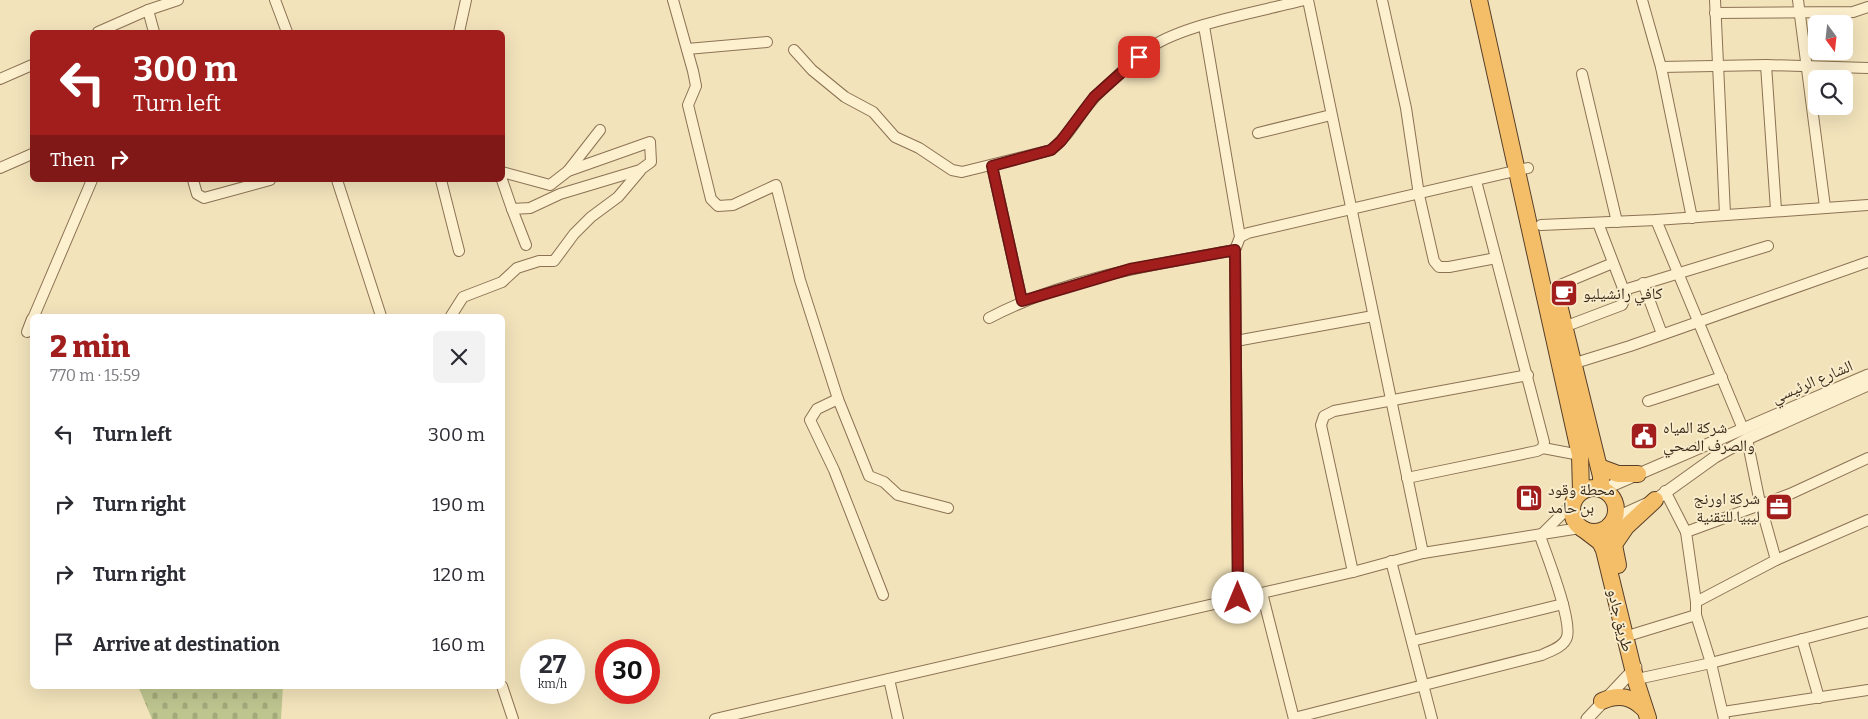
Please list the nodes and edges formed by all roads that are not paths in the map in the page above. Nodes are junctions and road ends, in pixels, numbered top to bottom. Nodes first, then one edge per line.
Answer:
1 (176, 0) edge
2 (275, 0) edge
3 (466, 0) edge
4 (673, 0) edge
5 (1304, 0) edge
6 (1308, 0) edge
7 (1382, 0) edge
8 (1479, 0) edge
9 (1489, 0) edge
10 (1642, 0) edge
11 (1715, 0) edge
12 (1798, 0) edge
13 (1868, 7) edge
14 (148, 10) junction
15 (1715, 13) junction
16 (1800, 13) junction
17 (1204, 26) junction
18 (103, 30) edge
19 (153, 30) edge
20 (286, 30) edge
21 (459, 30) edge
22 (766, 42) dead end
23 (686, 49) junction
24 (794, 50) dead end
25 (1718, 65) junction
26 (1766, 65) junction
27 (30, 66) edge
28 (1661, 66) junction
29 (1808, 67) junction
30 (1868, 68) edge
31 (1582, 74) dead end
32 (0, 79) edge
33 (1331, 115) junction
34 (600, 130) dead end
35 (1258, 133) dead end
36 (30, 155) edge
37 (992, 166) junction
38 (0, 168) edge
39 (640, 170) junction
40 (1522, 170) junction
41 (568, 171) junction
42 (505, 173) edge
43 (1476, 181) junction
44 (91, 182) edge
45 (194, 182) edge
46 (263, 182) edge
47 (338, 182) edge
48 (442, 182) edge
49 (503, 182) edge
50 (1419, 195) junction
51 (1868, 205) edge
52 (1825, 207) junction
53 (512, 209) junction
54 (1351, 210) junction
55 (1776, 210) junction
56 (1725, 214) junction
57 (1692, 218) junction
58 (1656, 220) junction
59 (1598, 222) junction
60 (1616, 222) junction
61 (1541, 225) junction
62 (1240, 238) junction
63 (526, 245) dead end
64 (1768, 246) dead end
65 (459, 250) dead end
66 (1235, 250) junction
67 (1496, 258) junction
68 (1868, 262) edge
69 (1613, 263) junction
70 (1678, 272) junction
71 (1643, 283) junction
72 (1555, 287) junction
73 (1624, 290) junction
74 (1022, 301) junction
75 (35, 314) edge
76 (381, 314) edge
77 (452, 314) edge
78 (1373, 316) junction
79 (989, 318) dead end
80 (1699, 320) junction
81 (30, 325) edge
82 (1564, 327) junction
83 (27, 332) dead end
84 (1662, 334) junction
85 (1236, 341) junction
86 (1572, 364) junction
87 (1528, 375) junction
88 (1868, 375) edge
89 (1722, 377) junction
90 (1868, 385) edge
91 (838, 399) junction
92 (1391, 400) junction
93 (1648, 401) dead end
94 (1745, 434) junction
95 (1543, 448) junction
96 (1580, 455) junction
97 (1868, 458) edge
98 (1599, 467) junction
99 (1638, 474) junction
100 (1407, 478) junction
101 (1602, 489) junction
102 (1660, 496) junction
103 (1577, 498) junction
104 (1760, 503) junction
105 (948, 508) dead end
106 (1868, 520) edge
107 (1612, 522) junction
108 (1582, 529) junction
109 (1686, 532) junction
110 (1540, 536) junction
111 (1614, 546) junction
112 (1423, 553) junction
113 (1776, 560) junction
114 (1391, 561) junction
115 (1353, 572) junction
116 (1262, 593) junction
117 (883, 594) dead end
118 (1238, 598) junction
119 (1696, 602) junction
120 (1563, 604) junction
121 (1696, 615) junction
122 (1868, 622) edge
123 (1634, 634) junction
124 (1802, 639) junction
125 (1412, 641) junction
126 (1711, 663) junction
127 (1638, 671) junction
128 (888, 679) junction
129 (1424, 685) junction
130 (503, 689) edge
131 (1868, 690) edge
132 (1819, 698) junction
133 (1602, 701) junction
134 (1646, 715) edge
135 (1724, 716) edge
136 (1294, 718) edge
137 (513, 719) edge
138 (715, 719) edge
139 (898, 719) edge
140 (1432, 719) edge
141 (1587, 719) edge

1 - 14 street
2 - 20 street
3 - 21 street
4 - 23 street
5 - 17 street
6 - 33 street
7 - 50 street
8 - 40 highway
9 - 40 highway
10 - 28 street
11 - 15 street
12 - 16 street
13 - 16 street
14 - 18 street
14 - 19 street
15 - 16 street
15 - 25 street
16 - 29 street
17 - 37 street
17 - 62 street
22 - 23 street
23 - 91 street
24 - 37 street
25 - 26 street
25 - 28 street
25 - 56 street
26 - 29 street
26 - 55 street
27 - 32 street
28 - 57 street
29 - 30 street
29 - 52 street
31 - 60 street
33 - 35 street
33 - 54 street
34 - 41 street
36 - 38 street
37 - 74 street
39 - 41 street
39 - 53 street
39 - 77 street
40 - 43 street
40 - 61 highway
40 - 96 highway
41 - 42 street
43 - 50 street
43 - 67 street
44 - 75 street
45 - 46 street
47 - 76 street
48 - 65 street
49 - 53 street
50 - 54 street
50 - 67 street
51 - 52 street
52 - 55 street
53 - 63 street
54 - 62 street
54 - 78 street
55 - 56 street
56 - 57 street
57 - 58 street
58 - 60 street
58 - 70 street
59 - 60 street
59 - 61 street
59 - 69 street
61 - 72 highway
62 - 66 street
64 - 70 street
66 - 74 street
66 - 85 street
67 - 87 street
68 - 80 street
69 - 72 street
69 - 73 street
70 - 71 street
70 - 80 street
71 - 73 street
71 - 84 street
72 - 82 highway
73 - 82 street
74 - 79 street
78 - 85 street
78 - 92 street
80 - 84 street
80 - 89 street
81 - 83 street
82 - 86 highway
84 - 86 street
85 - 118 street
86 - 98 highway
87 - 92 street
87 - 95 street
88 - 94 street, الشارع الرئيسي
89 - 93 street
89 - 94 street
90 - 94 street, الشارع الرئيسي
91 - 105 street
91 - 117 street
92 - 100 street
92 - 115 street
94 - 99 street, الشارع الرئيسي
94 - 102 street, الشارع الرئيسي
94 - 104 street
95 - 96 street
95 - 100 street
96 - 103 highway
97 - 104 street
98 - 99 highway
98 - 101 highway
99 - 101 street, الشارع الرئيسي
100 - 112 street
101 - 103 highway
101 - 107 highway
102 - 107 street, الشارع الرئيسي
102 - 109 street
102 - 111 highway
103 - 108 highway
103 - 110 street
104 - 109 street
104 - 113 street
106 - 113 street
107 - 108 highway
107 - 111 highway, طريق جادو
108 - 110 street
108 - 127 highway, طريق جادو
109 - 119 street
110 - 112 street
110 - 120 street
111 - 123 highway, طريق جادو
112 - 114 street
113 - 119 street
114 - 115 street
114 - 125 street
115 - 116 street
116 - 118 street
116 - 136 street
118 - 128 street
119 - 121 street
120 - 125 street
120 - 129 street
121 - 123 street
121 - 126 street
122 - 124 street
123 - 127 highway, طريق جادو
124 - 126 street
124 - 132 street
125 - 129 street
126 - 127 street
126 - 135 street
127 - 133 street
127 - 134 highway, طريق جادو
128 - 138 street
128 - 139 street
129 - 136 street
129 - 140 street
130 - 137 street
131 - 132 street
132 - 135 street
133 - 134 highway
133 - 141 street

